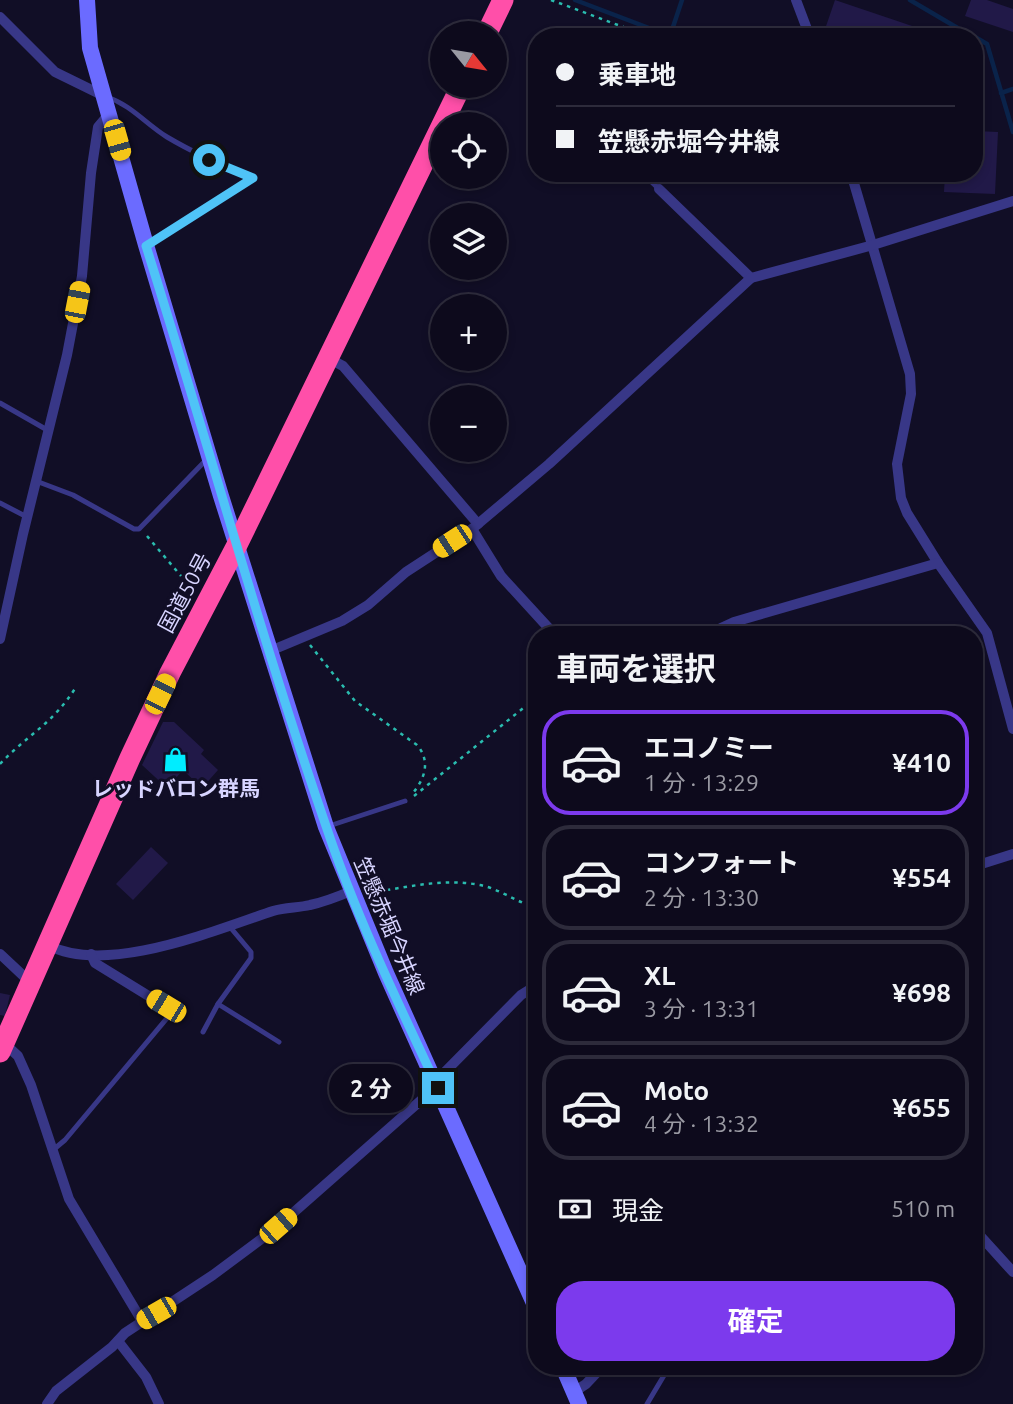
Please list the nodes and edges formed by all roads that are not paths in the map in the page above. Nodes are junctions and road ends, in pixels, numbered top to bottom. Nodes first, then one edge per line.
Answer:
1 (87, 0) edge
2 (503, 0) edge
3 (796, 0) edge
4 (0, 17) edge
5 (493, 21) edge
6 (807, 28) edge
7 (104, 96) junction
8 (455, 98) edge
9 (109, 114) junction
10 (652, 182) edge
11 (853, 182) edge
12 (659, 189) joint
13 (1013, 201) edge
14 (873, 245) junction
15 (146, 246) junction
16 (751, 278) junction
17 (328, 358) junction
18 (0, 403) edge
19 (49, 431) junction
20 (210, 456) junction
21 (36, 481) junction
22 (0, 503) edge
23 (27, 517) junction
24 (475, 526) junction
25 (237, 545) junction
26 (939, 563) junction
27 (547, 626) edge
28 (725, 626) edge
29 (982, 626) edge
30 (983, 627) edge
31 (0, 639) edge
32 (270, 651) junction
33 (1013, 729) edge
34 (405, 801) road end
35 (326, 827) junction
36 (1013, 854) edge
37 (983, 863) edge
38 (352, 894) junction
39 (230, 927) junction
40 (48, 945) junction
41 (0, 954) edge
42 (91, 954) junction
43 (31, 983) junction
44 (528, 991) edge
45 (218, 1004) junction
46 (173, 1011) joint
47 (203, 1032) dead end
48 (279, 1042) dead end
49 (2, 1048) edge
50 (436, 1085) junction
51 (53, 1150) junction
52 (983, 1239) edge
53 (1013, 1272) edge
54 (528, 1290) edge
55 (142, 1321) junction
56 (118, 1341) junction
57 (567, 1375) edge
58 (594, 1375) edge
59 (663, 1375) edge
60 (577, 1398) edge
61 (49, 1403) edge
62 (159, 1404) edge
63 (647, 1404) edge

1 - 7 main road, 笠懸赤堀今井線
2 - 5 highway
3 - 6 street
4 - 7 street
7 - 9 main road, 笠懸赤堀今井線
7 - 15 lane
8 - 17 highway, 国道50号
9 - 15 main road, 笠懸赤堀今井線
9 - 19 street
10 - 12 lane
11 - 14 street
12 - 16 street
13 - 14 street
14 - 16 street
14 - 26 street
15 - 20 main road, 笠懸赤堀今井線
16 - 24 street
17 - 24 street
17 - 25 highway, 国道50号
18 - 19 lane
19 - 21 street
20 - 21 lane
20 - 25 main road, 笠懸赤堀今井線
21 - 23 street
22 - 23 lane
23 - 31 street
24 - 27 street
24 - 32 street
25 - 32 main road, 笠懸赤堀今井線
25 - 40 highway, 国道50号
26 - 28 street
26 - 29 street
30 - 33 street
32 - 35 main road, 笠懸赤堀今井線
34 - 35 lane
35 - 38 main road, 笠懸赤堀今井線
36 - 37 street
38 - 39 street
38 - 50 main road, 笠懸赤堀今井線
39 - 42 street
39 - 45 lane
40 - 42 street
40 - 43 highway, 国道50号
41 - 43 street
42 - 46 street
43 - 49 highway, 国道50号
44 - 50 street
45 - 47 lane
45 - 48 lane
46 - 51 lane
49 - 51 street
50 - 54 main road, 笠懸赤堀今井線
50 - 55 street
51 - 55 street
52 - 53 street
55 - 56 street
56 - 61 street
56 - 62 street
57 - 60 main road
58 - 60 street
59 - 63 lane

